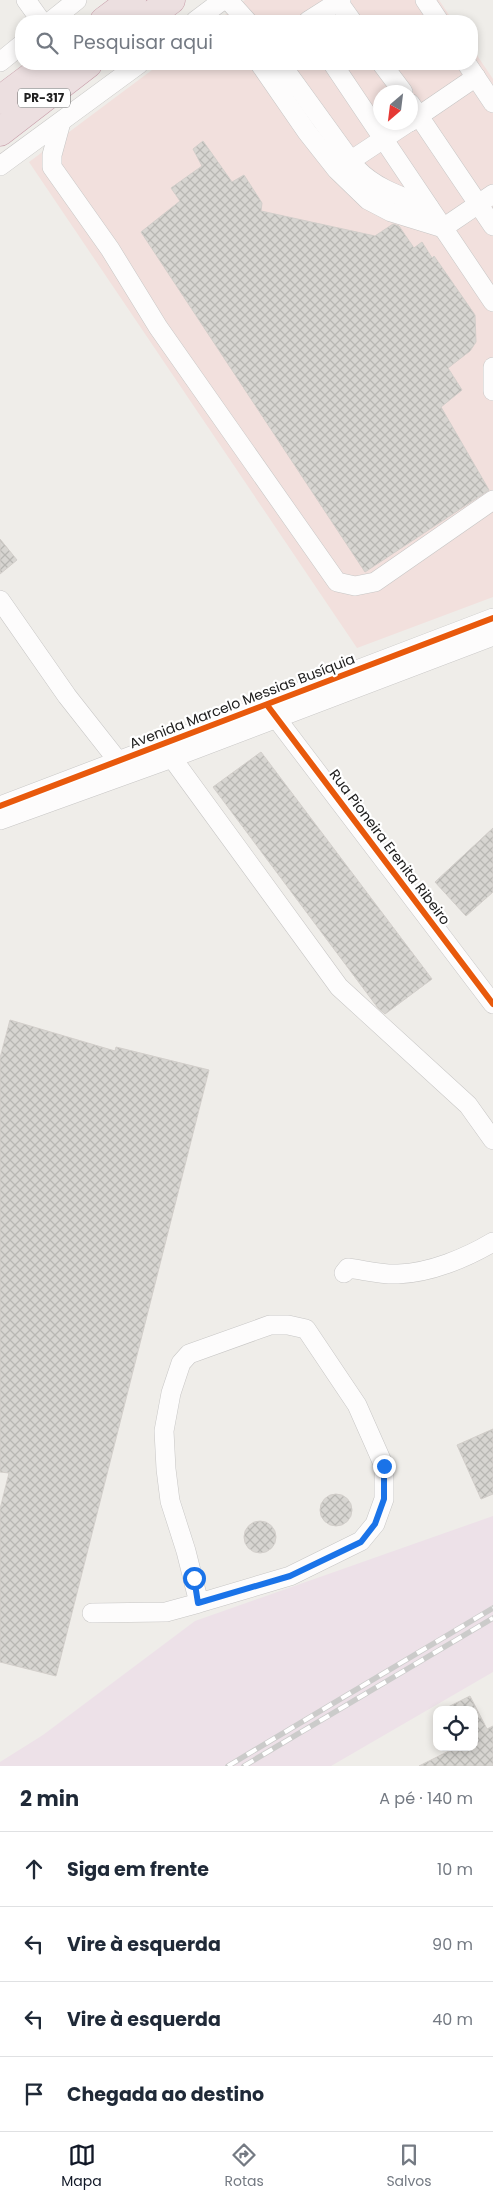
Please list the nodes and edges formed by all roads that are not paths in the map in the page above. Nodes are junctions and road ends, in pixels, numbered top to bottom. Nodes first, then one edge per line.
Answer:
1 (26, 0) edge
2 (77, 0) edge
3 (132, 0) edge
4 (171, 0) edge
5 (228, 0) edge
6 (339, 0) edge
7 (425, 0) edge
8 (37, 15) edge
9 (58, 15) edge
10 (112, 15) edge
11 (151, 15) edge
12 (242, 15) edge
13 (317, 15) edge
14 (348, 15) edge
15 (435, 15) edge
16 (15, 50) edge
17 (0, 62) edge
18 (40, 70) edge
19 (80, 70) edge
20 (132, 70) edge
21 (264, 70) edge
22 (285, 70) edge
23 (337, 70) edge
24 (386, 70) edge
25 (472, 70) edge
26 (398, 85) edge
27 (0, 100) edge
28 (493, 103) edge
29 (418, 111) edge
30 (418, 123) edge
31 (60, 128) junction
32 (395, 130) edge
33 (0, 132) edge
34 (385, 138) junction
35 (344, 165) junction
36 (0, 166) edge
37 (486, 199) edge
38 (429, 207) junction
39 (493, 226) edge
40 (443, 228) junction
41 (493, 302) edge
42 (493, 367) edge
43 (493, 391) edge
44 (493, 500) edge
45 (0, 600) edge
46 (493, 618) edge
47 (493, 636) edge
48 (272, 712) junction
49 (172, 758) junction
50 (124, 768) junction
51 (1, 815) edge
52 (493, 1004) edge
53 (493, 1140) edge
54 (493, 1242) edge
55 (344, 1273) dead end
56 (198, 1603) junction
57 (92, 1613) dead end

1 - 8 street
2 - 9 street
3 - 10 highway
4 - 11 highway
5 - 12 street
6 - 13 street
6 - 14 street
7 - 15 street
16 - 17 street
18 - 27 highway, PR-317
19 - 33 highway, PR-317
20 - 31 street
21 - 35 street
22 - 35 street
23 - 34 street
24 - 26 street
25 - 28 street
25 - 29 street
30 - 37 street
31 - 36 street
31 - 44 street
32 - 34 street
34 - 35 street
34 - 38 street
35 - 38 street
35 - 40 street
37 - 39 street
37 - 40 street
38 - 40 street
40 - 41 street
42 - 43 street
45 - 50 street
46 - 48 street, Avenida Marcelo Messias Busíquia
47 - 48 street
48 - 49 street, Avenida Marcelo Messias Busíquia
48 - 50 street, Avenida Marcelo Messias Busíquia
48 - 52 street, Rua Pioneira Erenita Ribeiro
49 - 50 street, Avenida Marcelo Messias Busíquia
49 - 53 street
50 - 51 street, Avenida Marcelo Messias Busíquia
54 - 55 street
56 - 56 street
56 - 57 street

